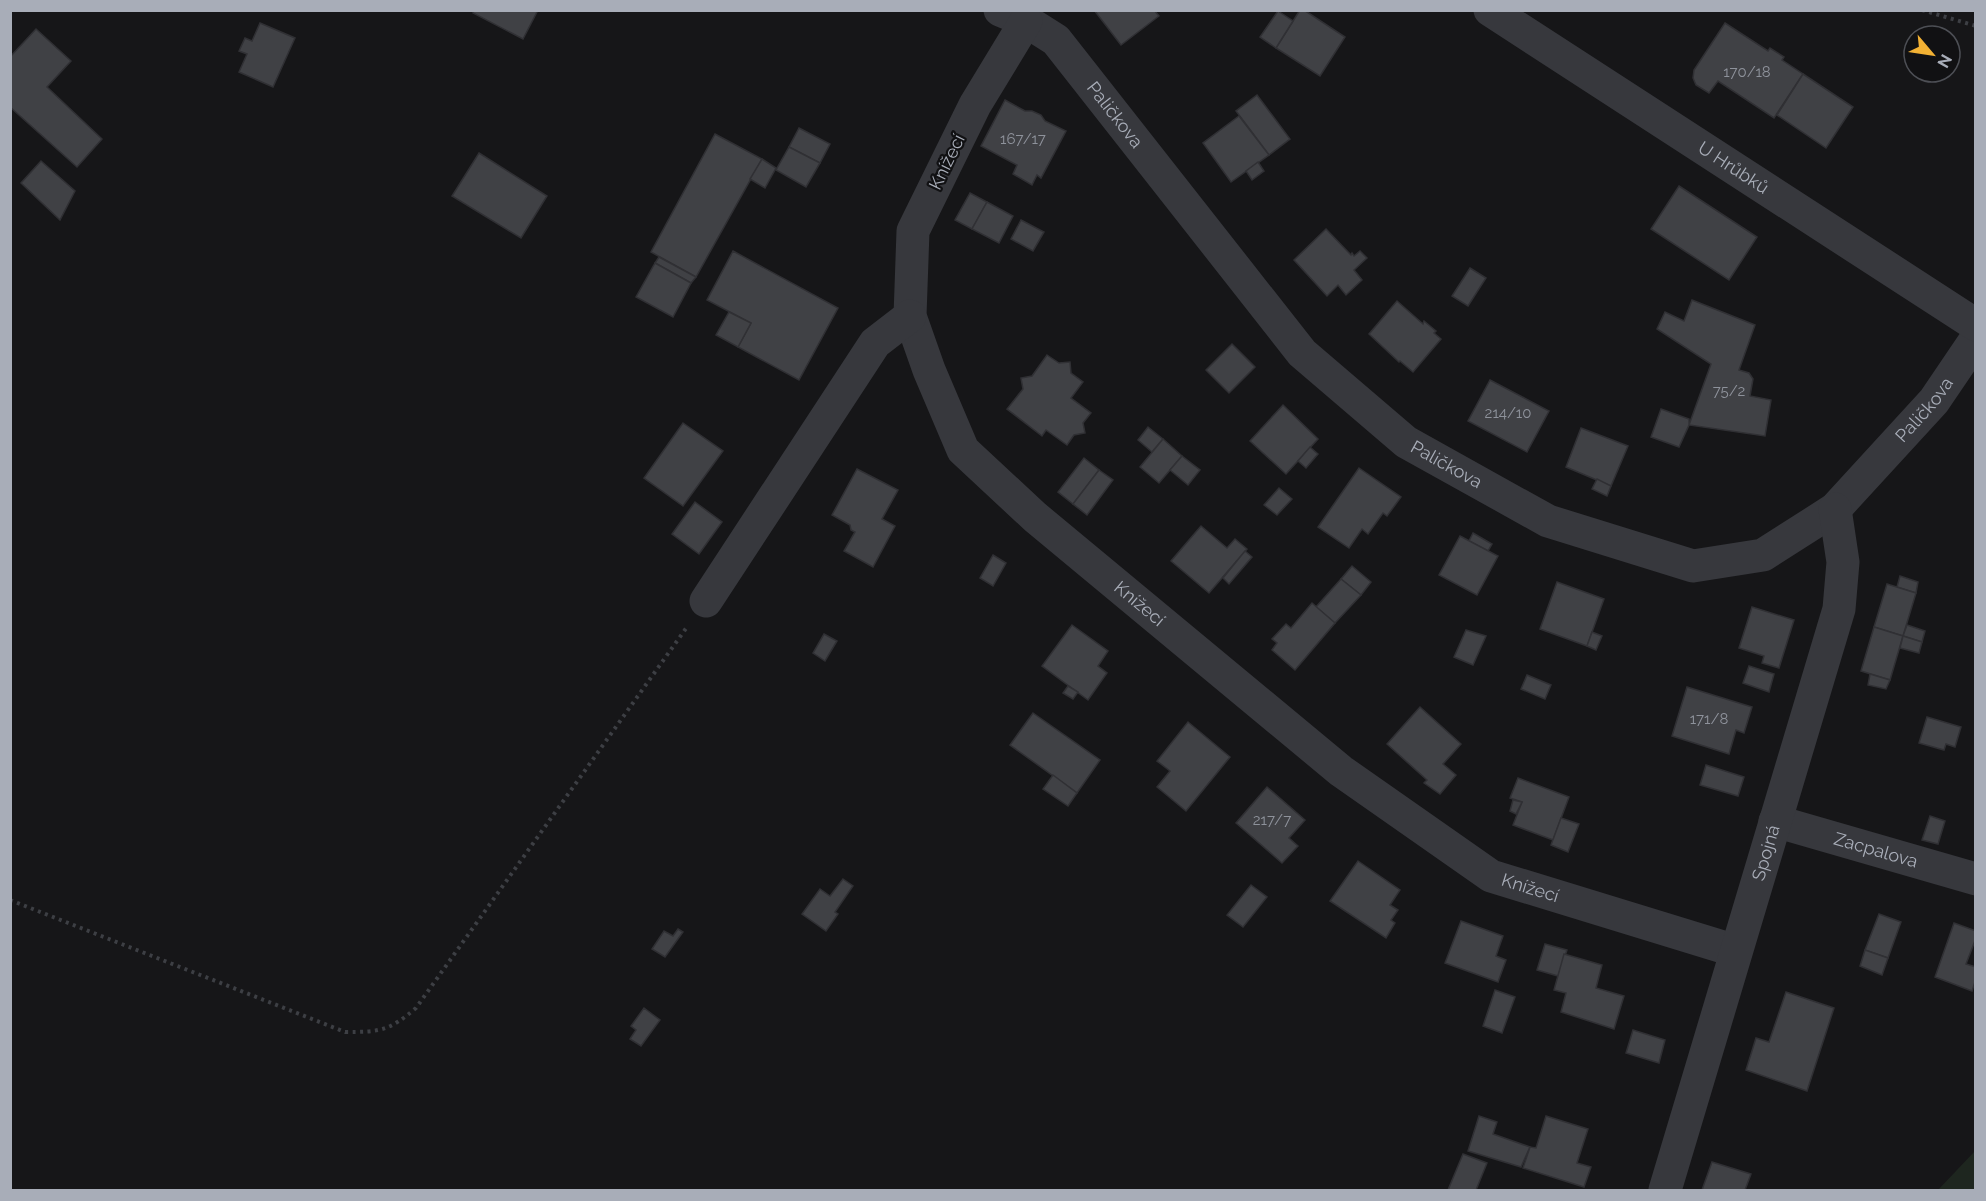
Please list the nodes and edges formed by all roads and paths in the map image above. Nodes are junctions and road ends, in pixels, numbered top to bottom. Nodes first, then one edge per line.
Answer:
1 (1490, 10) edge
2 (1922, 10) edge
3 (1013, 16) edge
4 (1976, 26) edge
5 (910, 316) junction
6 (1976, 325) edge
7 (1976, 339) edge
8 (1835, 509) junction
9 (706, 601) joint
10 (1775, 821) junction
11 (1976, 879) edge
12 (10, 900) edge
13 (1736, 951) junction
14 (1665, 1191) edge

1 - 6 street, U Hrůbků
2 - 4 path
3 - 5 street, Knížecí
3 - 8 street, Paličkova
5 - 9 street
5 - 13 street, Knížecí
7 - 8 street, Paličkova
8 - 10 street, Spojná
9 - 12 path
10 - 11 street, Zacpalova
10 - 13 street, Spojná
13 - 14 street, Spojná

